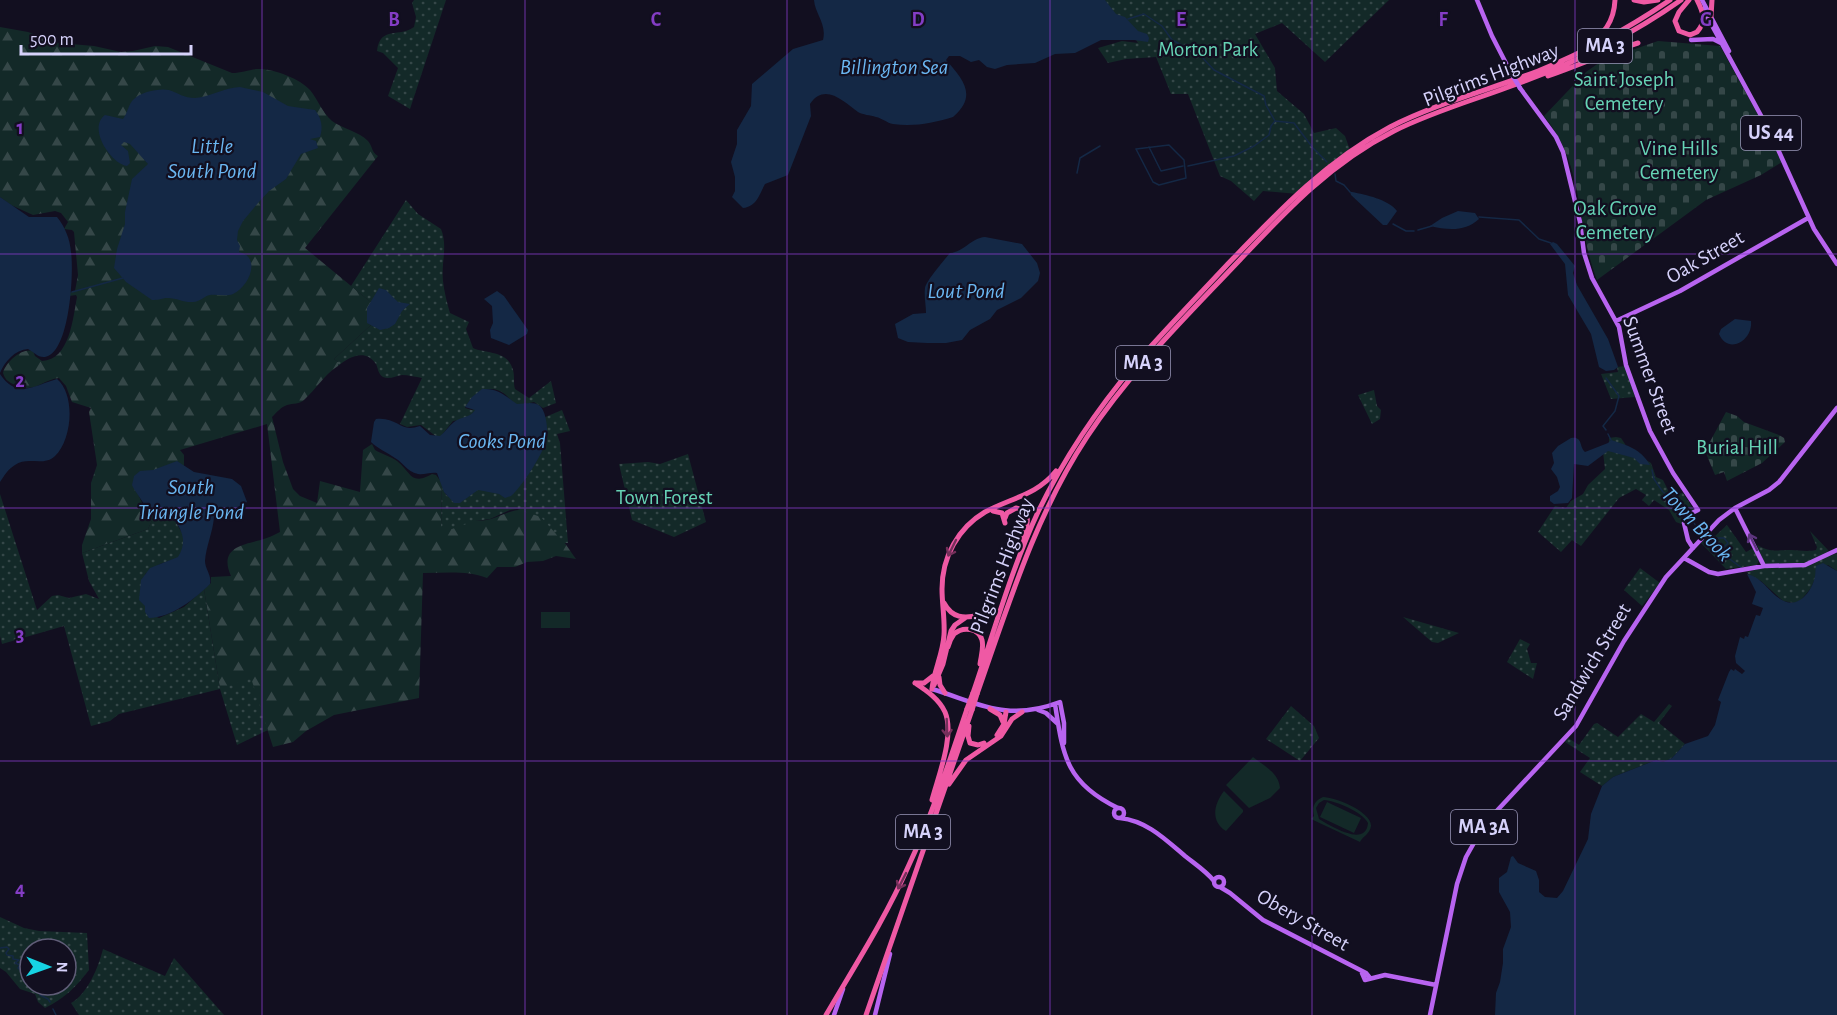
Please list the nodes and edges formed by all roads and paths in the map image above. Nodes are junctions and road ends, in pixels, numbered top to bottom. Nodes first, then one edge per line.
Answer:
1 (1477, 0) edge
2 (1615, 0) edge
3 (1634, 0) edge
4 (1658, 0) edge
5 (1670, 0) edge
6 (1682, 0) edge
7 (1689, 0) edge
8 (1712, 0) edge
9 (1699, 1) edge
10 (1711, 16) junction
11 (1691, 40) dead end
12 (1638, 43) dead end
13 (1722, 44) junction
14 (1538, 71) junction
15 (1742, 81) junction
16 (1521, 85) junction
17 (1309, 186) junction
18 (1808, 218) junction
19 (1837, 264) edge
20 (1616, 321) junction
21 (1837, 408) edge
22 (1072, 450) junction
23 (1689, 496) junction
24 (1735, 508) junction
25 (985, 512) junction
26 (1688, 516) junction
27 (1693, 548) junction
28 (1837, 550) edge
29 (1684, 558) junction
30 (1764, 566) junction
31 (1008, 588) junction
32 (942, 596) junction
33 (979, 615) dead end
34 (965, 618) junction
35 (948, 647) junction
36 (937, 674) junction
37 (976, 683) junction
38 (932, 688) joint
39 (945, 693) junction
40 (975, 693) junction
41 (1058, 703) junction
42 (990, 709) junction
43 (969, 710) junction
44 (1036, 710) junction
45 (1006, 712) junction
46 (1022, 712) junction
47 (1010, 722) junction
48 (1059, 725) junction
49 (1002, 727) junction
50 (1064, 743) junction
51 (943, 793) junction
52 (1116, 810) junction
53 (1124, 812) junction
54 (1120, 818) junction
55 (1133, 820) junction
56 (921, 839) junction
57 (1216, 879) junction
58 (1222, 886) junction
59 (895, 936) junction
60 (849, 976) junction
61 (1436, 985) junction
62 (826, 1015) edge
63 (834, 1015) edge
64 (866, 1015) edge
65 (875, 1015) edge
66 (1430, 1015) edge

1 - 16 main road, Summer Street, bridge
2 - 14 highway
3 - 4 highway
5 - 14 highway, Pilgrims Highway / MA 3
6 - 16 highway, Pilgrims Highway / MA 3
7 - 9 highway
8 - 10 highway, US 44
9 - 10 main road
9 - 13 main road, US 44
10 - 15 main road, US 44
11 - 13 main road
12 - 16 highway
13 - 15 main road, US 44
14 - 17 highway, Pilgrims Highway / MA 3
15 - 18 main road, US 44
16 - 17 highway, Pilgrims Highway / MA 3
16 - 20 main road, Summer Street
17 - 22 highway, Pilgrims Highway / MA 3
17 - 40 highway, Pilgrims Highway / MA 3
18 - 19 main road, US 44
18 - 20 main road, Oak Street
20 - 23 main road, Summer Street
21 - 24 main road, MA 3A
22 - 25 highway
22 - 31 highway, Pilgrims Highway / MA 3
23 - 26 main road
23 - 26 main road, Summer Street
24 - 27 main road, MA 3A
30 -> 24 main road
25 - 31 highway
25 -> 32 highway
26 - 27 main road
27 - 29 main road, Sandwich Street / MA 3A
28 - 30 main road
29 - 30 main road
29 - 61 main road, Sandwich Street / MA 3A
31 - 37 highway, Pilgrims Highway / MA 3
32 - 34 highway
32 - 36 highway
33 - 34 highway
34 - 35 highway
35 - 36 highway
35 - 37 highway
36 - 38 highway
36 - 39 highway
36 -> 56 highway
37 - 40 highway, Pilgrims Highway / MA 3
38 - 39 main road
39 - 42 main road
40 - 43 highway, Pilgrims Highway / MA 3, bridge
41 - 44 main road
41 - 48 main road, Obery Street
41 - 50 main road, Obery Street
42 - 45 main road
42 - 49 highway
43 - 49 highway
43 - 51 highway, Pilgrims Highway / MA 3
43 - 56 highway, Pilgrims Highway / MA 3
44 - 46 main road
44 - 48 main road
45 - 46 main road
45 - 47 highway
45 - 49 highway
46 - 47 highway
47 - 51 highway
48 - 50 main road, Obery Street
50 - 52 main road, Obery Street
51 - 59 highway, Pilgrims Highway / MA 3
52 - 53 main road, Obery Street
52 - 54 main road, Obery Street
53 - 54 main road
53 - 55 main road, Obery Street
54 - 55 main road, Obery Street
55 - 57 main road, Obery Street
56 -> 60 highway, Pilgrims Highway / MA 3
57 - 58 main road, Obery Street
57 - 58 main road, Obery Street
58 - 61 main road, Obery Street
59 - 64 highway, Pilgrims Highway / MA 3
59 - 65 main road
60 - 62 highway, Pilgrims Highway / MA 3
60 - 63 main road
61 - 66 main road, MA 3A

